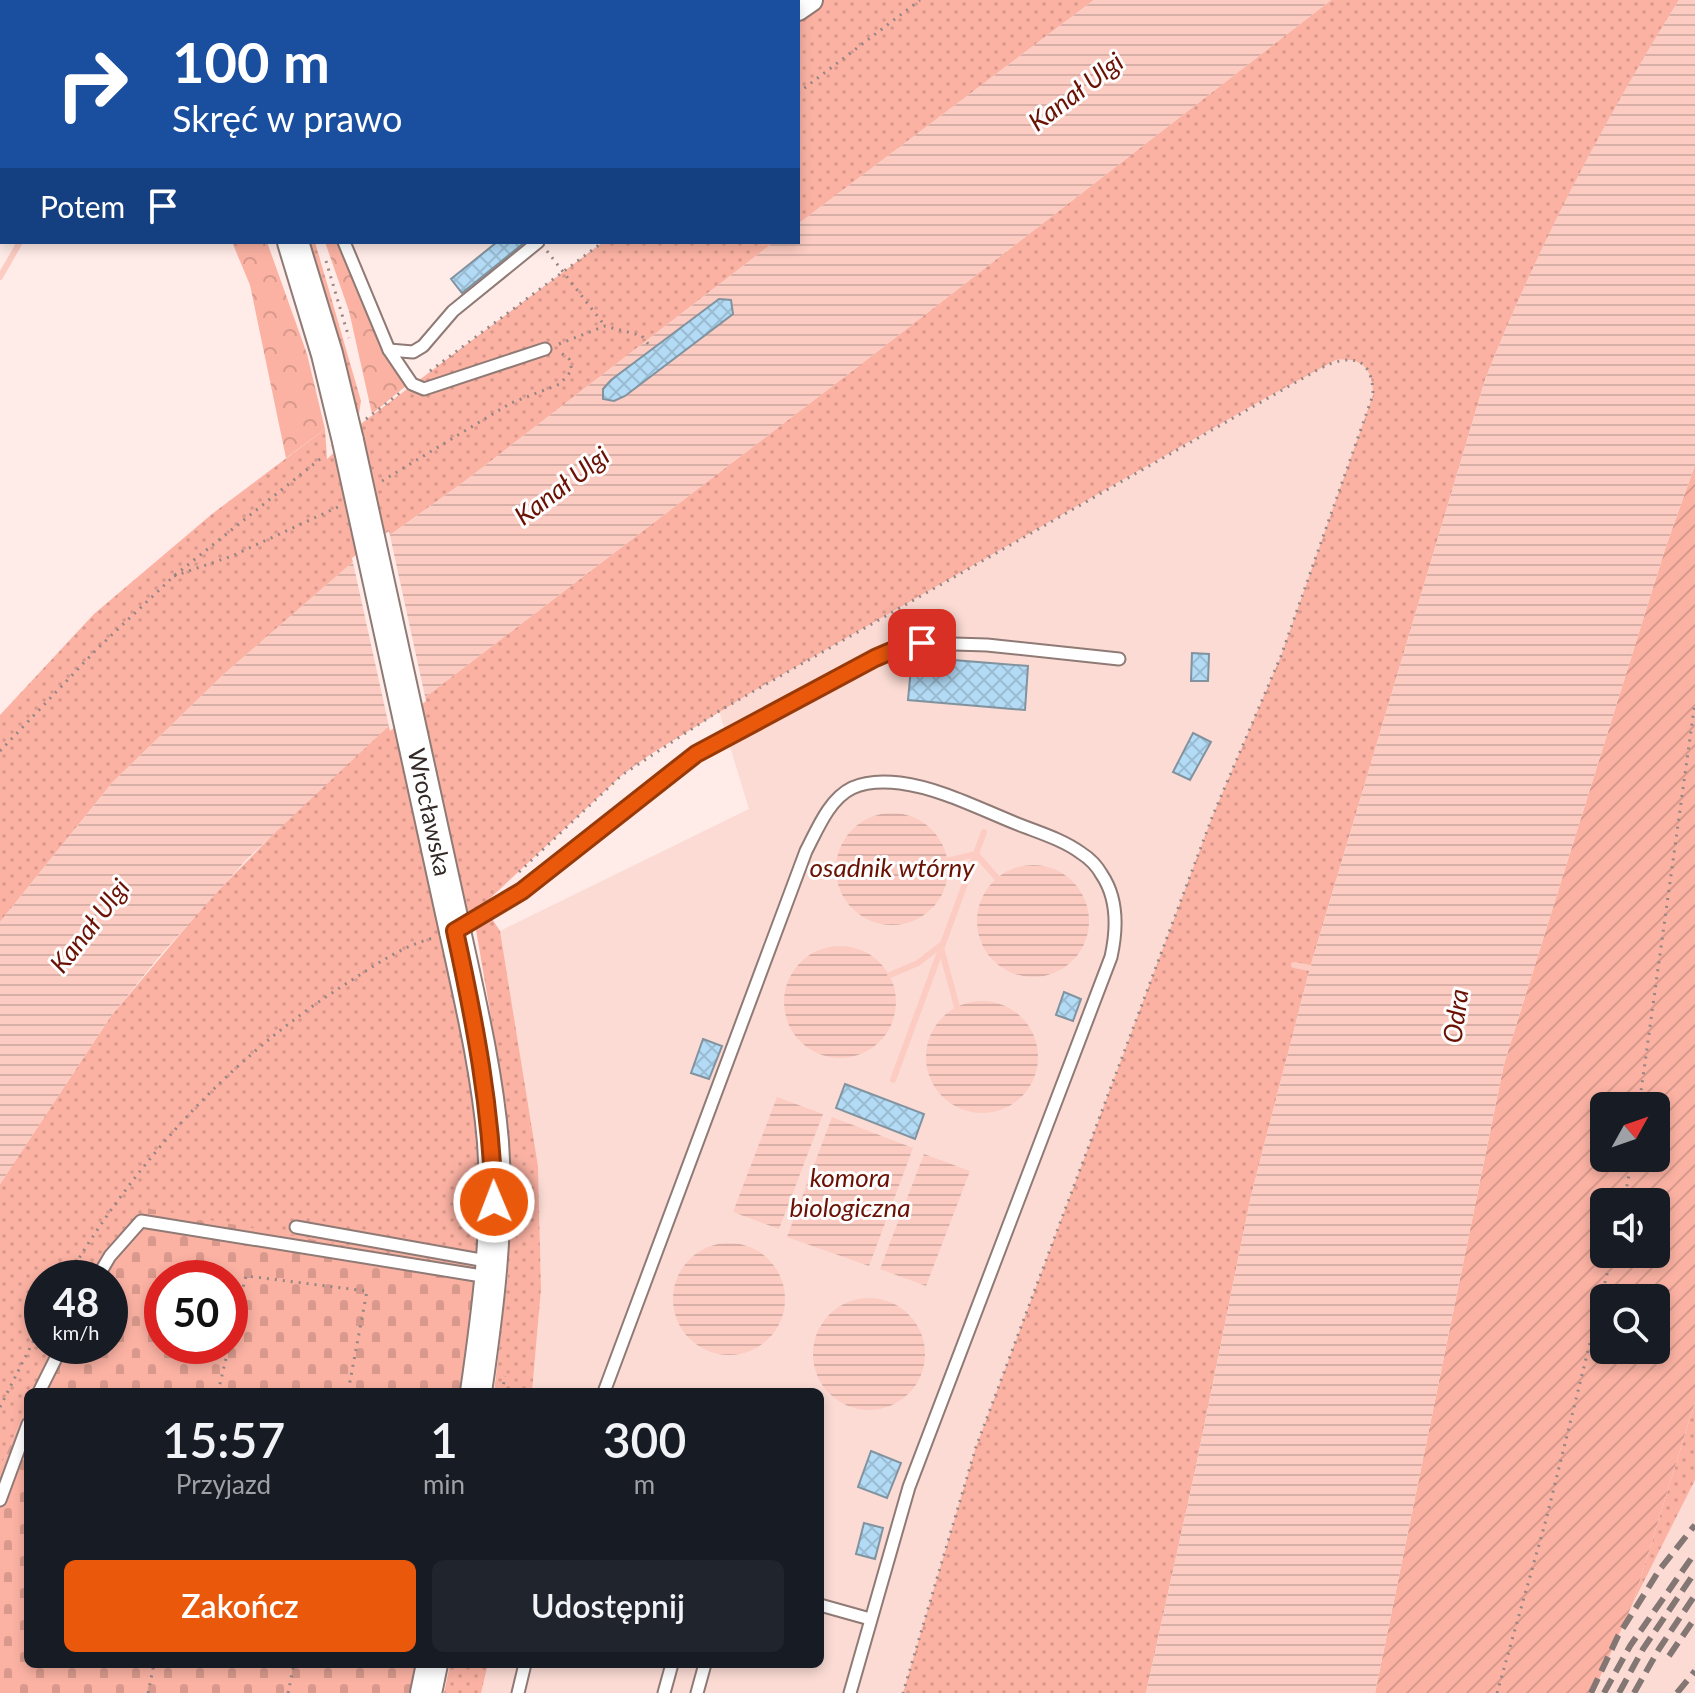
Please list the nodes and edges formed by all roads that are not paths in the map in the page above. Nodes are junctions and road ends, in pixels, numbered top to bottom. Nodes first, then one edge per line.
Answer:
1 (294, 244) edge
2 (345, 244) edge
3 (536, 244) edge
4 (545, 349) road end
5 (389, 350) junction
6 (1119, 659) dead end
7 (450, 933) junction
8 (296, 1227) dead end
9 (108, 1260) edge
10 (492, 1270) junction
11 (53, 1364) edge
12 (41, 1388) edge
13 (477, 1388) edge
14 (605, 1388) edge
15 (24, 1435) edge
16 (0, 1500) edge
17 (824, 1606) edge
18 (870, 1619) junction
19 (431, 1668) edge
20 (524, 1668) edge
21 (671, 1668) edge
22 (704, 1668) edge
23 (426, 1693) edge
24 (518, 1693) edge
25 (664, 1693) edge
26 (697, 1693) edge
27 (850, 1693) edge

1 - 7 main road, Wrocławska, bridge
2 - 5 lane
3 - 5 lane
4 - 5 lane
6 - 7 lane
7 - 10 main road, Wrocławska
8 - 10 lane
9 - 10 lane
10 - 13 main road, Wrocławska
11 - 12 lane
14 - 18 lane
15 - 16 lane
17 - 18 lane
18 - 27 lane
19 - 23 main road
20 - 24 lane
21 - 25 lane
22 - 26 lane

